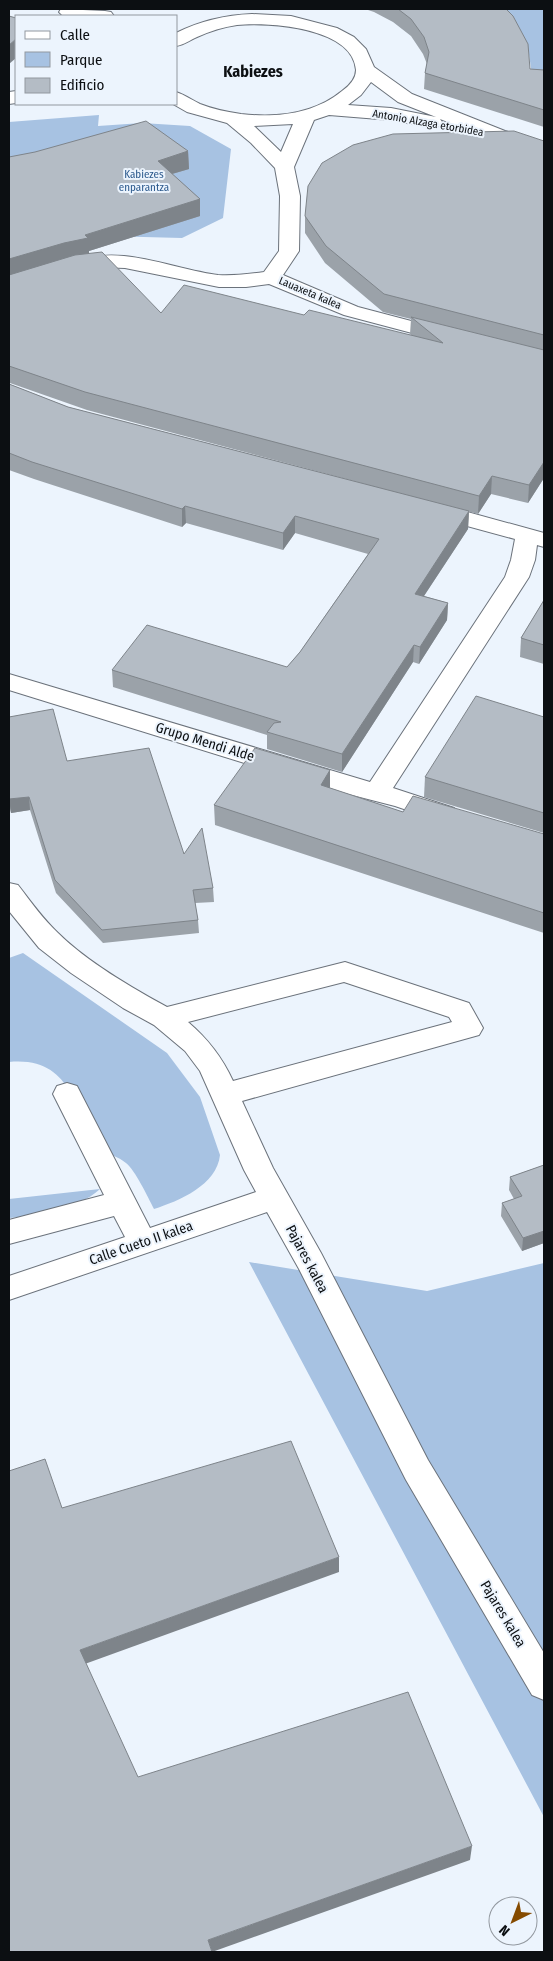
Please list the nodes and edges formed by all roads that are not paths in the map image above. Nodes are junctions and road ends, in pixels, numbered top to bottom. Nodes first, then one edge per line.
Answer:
1 (67, 12) edge
2 (96, 15) edge
3 (236, 20) junction
4 (178, 21) edge
5 (178, 40) edge
6 (365, 69) junction
7 (179, 101) edge
8 (328, 109) junction
9 (306, 116) junction
10 (234, 119) junction
11 (498, 135) junction
12 (544, 150) edge
13 (284, 167) junction
14 (271, 277) junction
15 (11, 285) edge
16 (466, 341) edge
17 (412, 504) edge
18 (536, 537) edge
19 (9, 682) edge
20 (377, 792) junction
21 (471, 822) edge
22 (10, 897) edge
23 (164, 1018) junction
24 (67, 1094) dead end
25 (226, 1094) junction
26 (274, 1198) junction
27 (123, 1202) junction
28 (9, 1232) edge
29 (143, 1243) junction
30 (9, 1288) edge
31 (544, 1684) edge

1 - 2 street
3 - 4 street
3 - 5 street
3 - 6 street
6 - 8 street
6 - 11 street, Antonio Alzaga etorbidea
7 - 10 street
8 - 9 street
8 - 11 street, Antonio Alzaga etorbidea
9 - 10 street
9 - 13 street
10 - 13 street
11 - 12 street, Antonio Alzaga etorbidea
13 - 14 street
14 - 15 street, Lauaxeta kalea
14 - 16 street, Lauaxeta kalea
17 - 18 street
18 - 20 street
19 - 20 street, Grupo Mendi Alde
20 - 21 street, Grupo Mendi Alde
22 - 23 street, Pajares kalea
23 - 25 street, Pajares kalea
23 - 25 street
24 - 27 street
25 - 26 street, Pajares kalea
26 - 29 street, Calle Cueto II kalea
26 - 31 street, Pajares kalea
27 - 28 street
27 - 29 street
29 - 30 street, Calle Cueto II kalea

